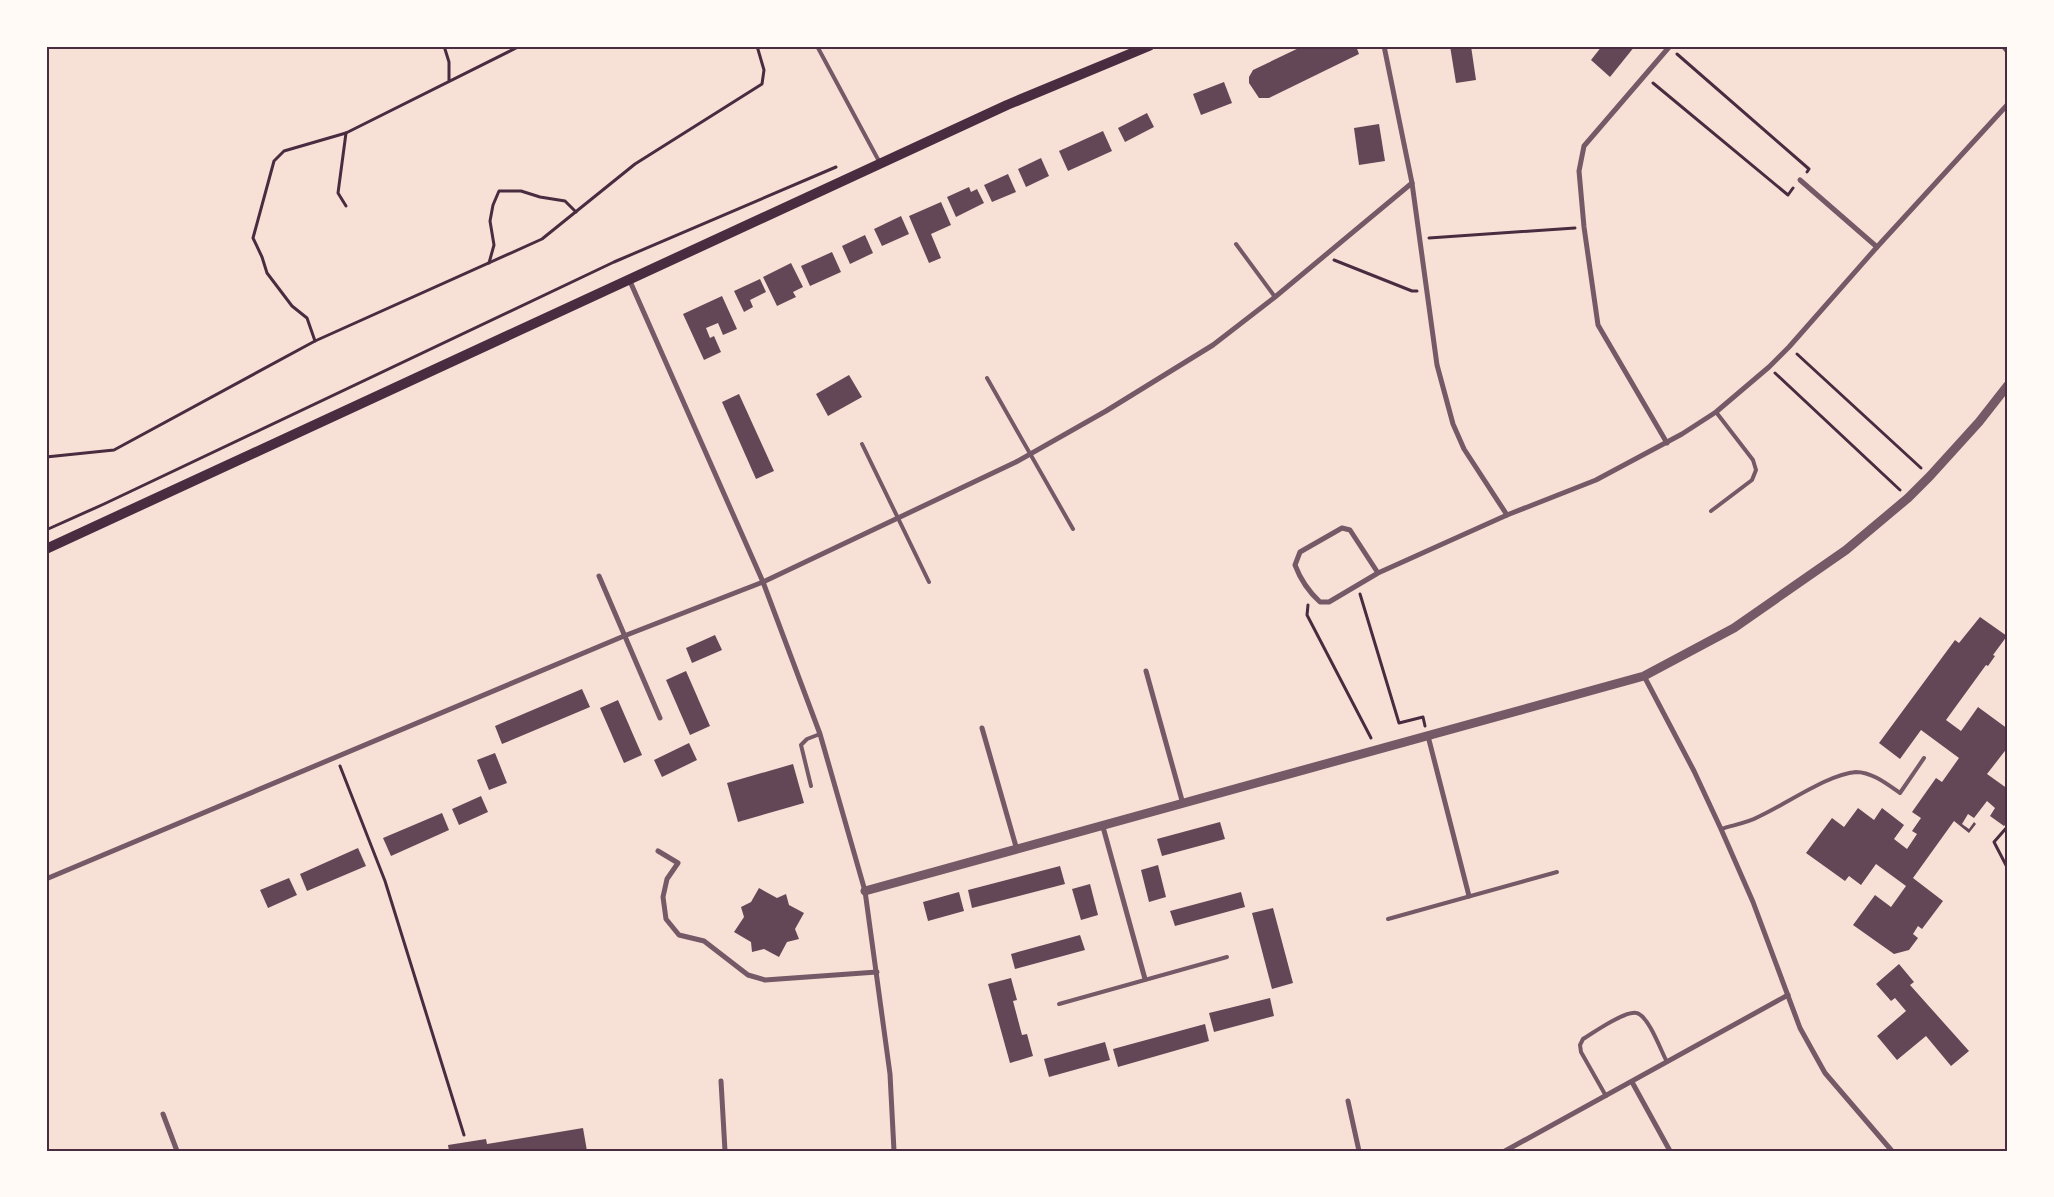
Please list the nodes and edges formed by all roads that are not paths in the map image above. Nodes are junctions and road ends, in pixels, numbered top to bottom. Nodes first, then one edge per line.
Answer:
1 (817, 46) edge
2 (1149, 46) edge
3 (1384, 46) edge
4 (2004, 46) edge
5 (1669, 47) edge
6 (2008, 52) edge
7 (2008, 104) edge
8 (881, 165) junction
9 (1800, 180) road end
10 (1412, 183) junction
11 (1236, 244) dead end
12 (1877, 247) junction
13 (629, 279) junction
14 (1275, 297) junction
15 (987, 378) dead end
16 (2008, 385) edge
17 (1716, 412) junction
18 (1667, 443) junction
19 (862, 444) dead end
20 (1030, 454) junction
21 (1711, 511) dead end
22 (1507, 515) junction
23 (900, 519) junction
24 (1073, 529) dead end
25 (46, 550) edge
26 (1378, 573) junction
27 (599, 576) dead end
28 (762, 582) junction
29 (929, 582) dead end
30 (624, 636) junction
31 (1146, 670) dead end
32 (1644, 676) junction
33 (660, 718) dead end
34 (982, 728) dead end
35 (820, 734) junction
36 (1428, 736) junction
37 (1924, 758) dead end
38 (811, 786) dead end
39 (1183, 804) junction
40 (1103, 827) junction
41 (1721, 829) junction
42 (1017, 850) junction
43 (658, 851) dead end
44 (1557, 872) dead end
45 (46, 879) edge
46 (864, 892) junction
47 (1469, 896) junction
48 (1388, 919) dead end
49 (1227, 957) dead end
50 (877, 972) junction
51 (1145, 979) junction
52 (1788, 995) junction
53 (1059, 1004) dead end
54 (1667, 1062) junction
55 (721, 1081) dead end
56 (1632, 1082) junction
57 (1606, 1096) junction
58 (1348, 1101) dead end
59 (163, 1114) dead end
60 (176, 1151) edge
61 (725, 1151) edge
62 (894, 1151) edge
63 (1359, 1151) edge
64 (1505, 1151) edge
65 (1670, 1151) edge
66 (1892, 1151) edge

1 - 8 lane
2 - 8 main road
3 - 10 street
4 - 6 street
5 - 18 street
7 - 12 street
8 - 13 main road
9 - 12 street
10 - 14 street
10 - 22 street
11 - 14 lane
12 - 17 street
13 - 25 main road
13 - 28 street
14 - 20 street
15 - 20 lane
16 - 32 street
17 - 18 street
17 - 21 lane
18 - 22 street
19 - 23 lane
20 - 23 street
20 - 24 lane
22 - 26 street
23 - 28 street
23 - 29 lane
26 - 26 street
27 - 30 street
28 - 30 street
28 - 35 street
30 - 33 street
30 - 45 street
31 - 39 street
32 - 36 street
32 - 41 street
34 - 42 street
35 - 38 lane
35 - 46 street
36 - 39 street
36 - 47 street
37 - 41 lane
39 - 40 street
40 - 42 street
40 - 51 street
41 - 52 street
42 - 46 street
43 - 50 street
44 - 47 lane
46 - 50 street
47 - 48 lane
49 - 51 lane
50 - 62 street
51 - 53 lane
52 - 54 street
52 - 66 street
54 - 56 street
54 - 57 lane
55 - 61 street
56 - 57 street
56 - 65 street
57 - 64 street
58 - 63 street
59 - 60 street

